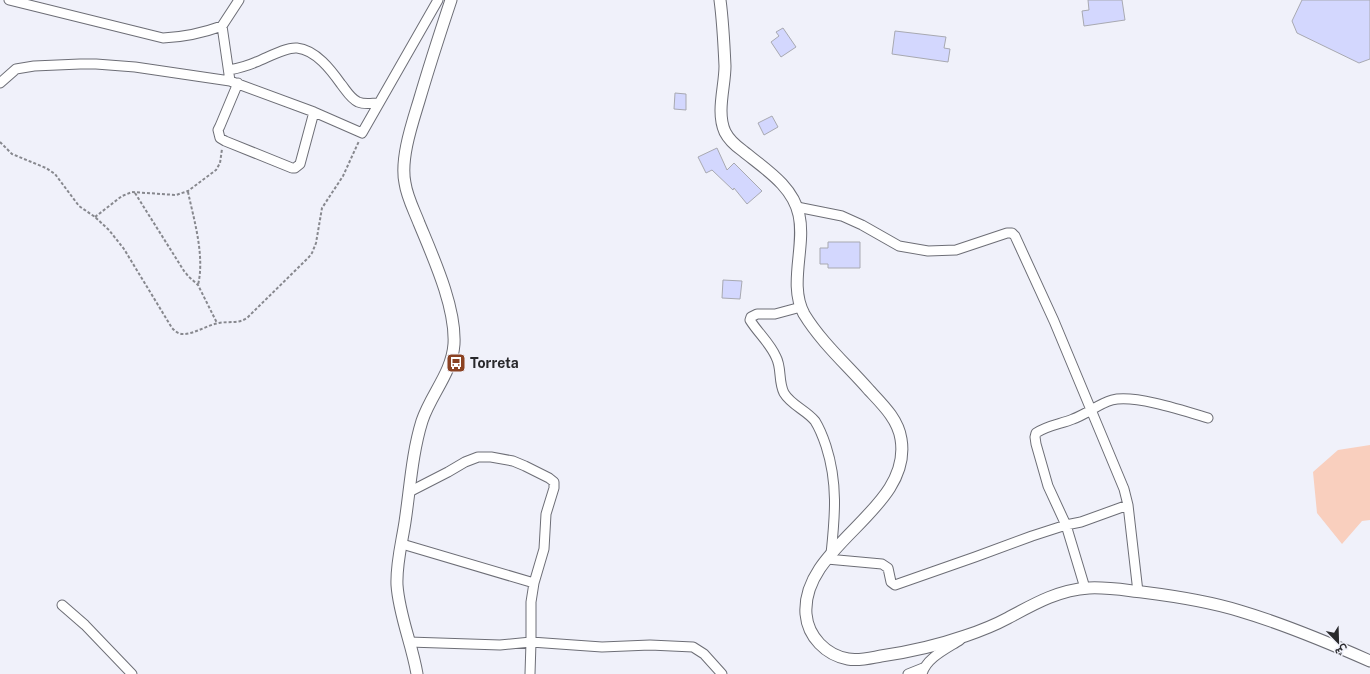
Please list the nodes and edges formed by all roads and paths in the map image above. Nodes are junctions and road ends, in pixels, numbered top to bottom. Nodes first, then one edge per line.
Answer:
1 (9, 0) edge
2 (239, 0) edge
3 (438, 0) edge
4 (451, 0) edge
5 (720, 0) edge
6 (222, 26) junction
7 (230, 70) junction
8 (234, 82) junction
9 (0, 83) edge
10 (379, 103) junction
11 (314, 112) junction
12 (362, 134) junction
13 (223, 140) junction
14 (0, 142) edge
15 (135, 192) junction
16 (188, 192) junction
17 (797, 207) junction
18 (94, 217) junction
19 (198, 285) junction
20 (801, 307) junction
21 (217, 323) junction
22 (1091, 410) junction
23 (1208, 418) dead end
24 (409, 492) junction
25 (1128, 505) junction
26 (1066, 525) junction
27 (402, 544) junction
28 (829, 557) junction
29 (534, 583) junction
30 (1085, 588) junction
31 (1138, 592) junction
32 (62, 605) dead end
33 (967, 636) junction
34 (409, 642) junction
35 (531, 642) junction
36 (1370, 661) edge
37 (922, 671) edge
38 (132, 674) edge
39 (417, 674) edge
40 (530, 674) edge
41 (722, 674) edge
42 (908, 674) edge

1 - 6 street
2 - 6 street
3 - 10 street
4 - 24 street
5 - 17 street
6 - 7 street
7 - 8 street
7 - 10 street
8 - 9 street
8 - 11 street
8 - 13 street
10 - 12 street
11 - 12 street
11 - 13 street
12 - 21 path
13 - 16 path
14 - 18 path
15 - 16 path
15 - 18 path
15 - 19 path
16 - 19 path
17 - 20 street
17 - 22 street
18 - 21 path
19 - 21 path
20 - 28 street
20 - 28 street
22 - 23 street
22 - 25 street
22 - 26 street
24 - 27 street
24 - 29 street
25 - 26 street
25 - 31 street
26 - 28 street
26 - 30 street
27 - 29 street
27 - 34 street
28 - 33 street
29 - 35 street
30 - 31 street
30 - 33 street
31 - 36 street
32 - 38 street
33 - 37 street
34 - 35 street
34 - 39 street
35 - 40 street
35 - 41 street
37 - 42 street

